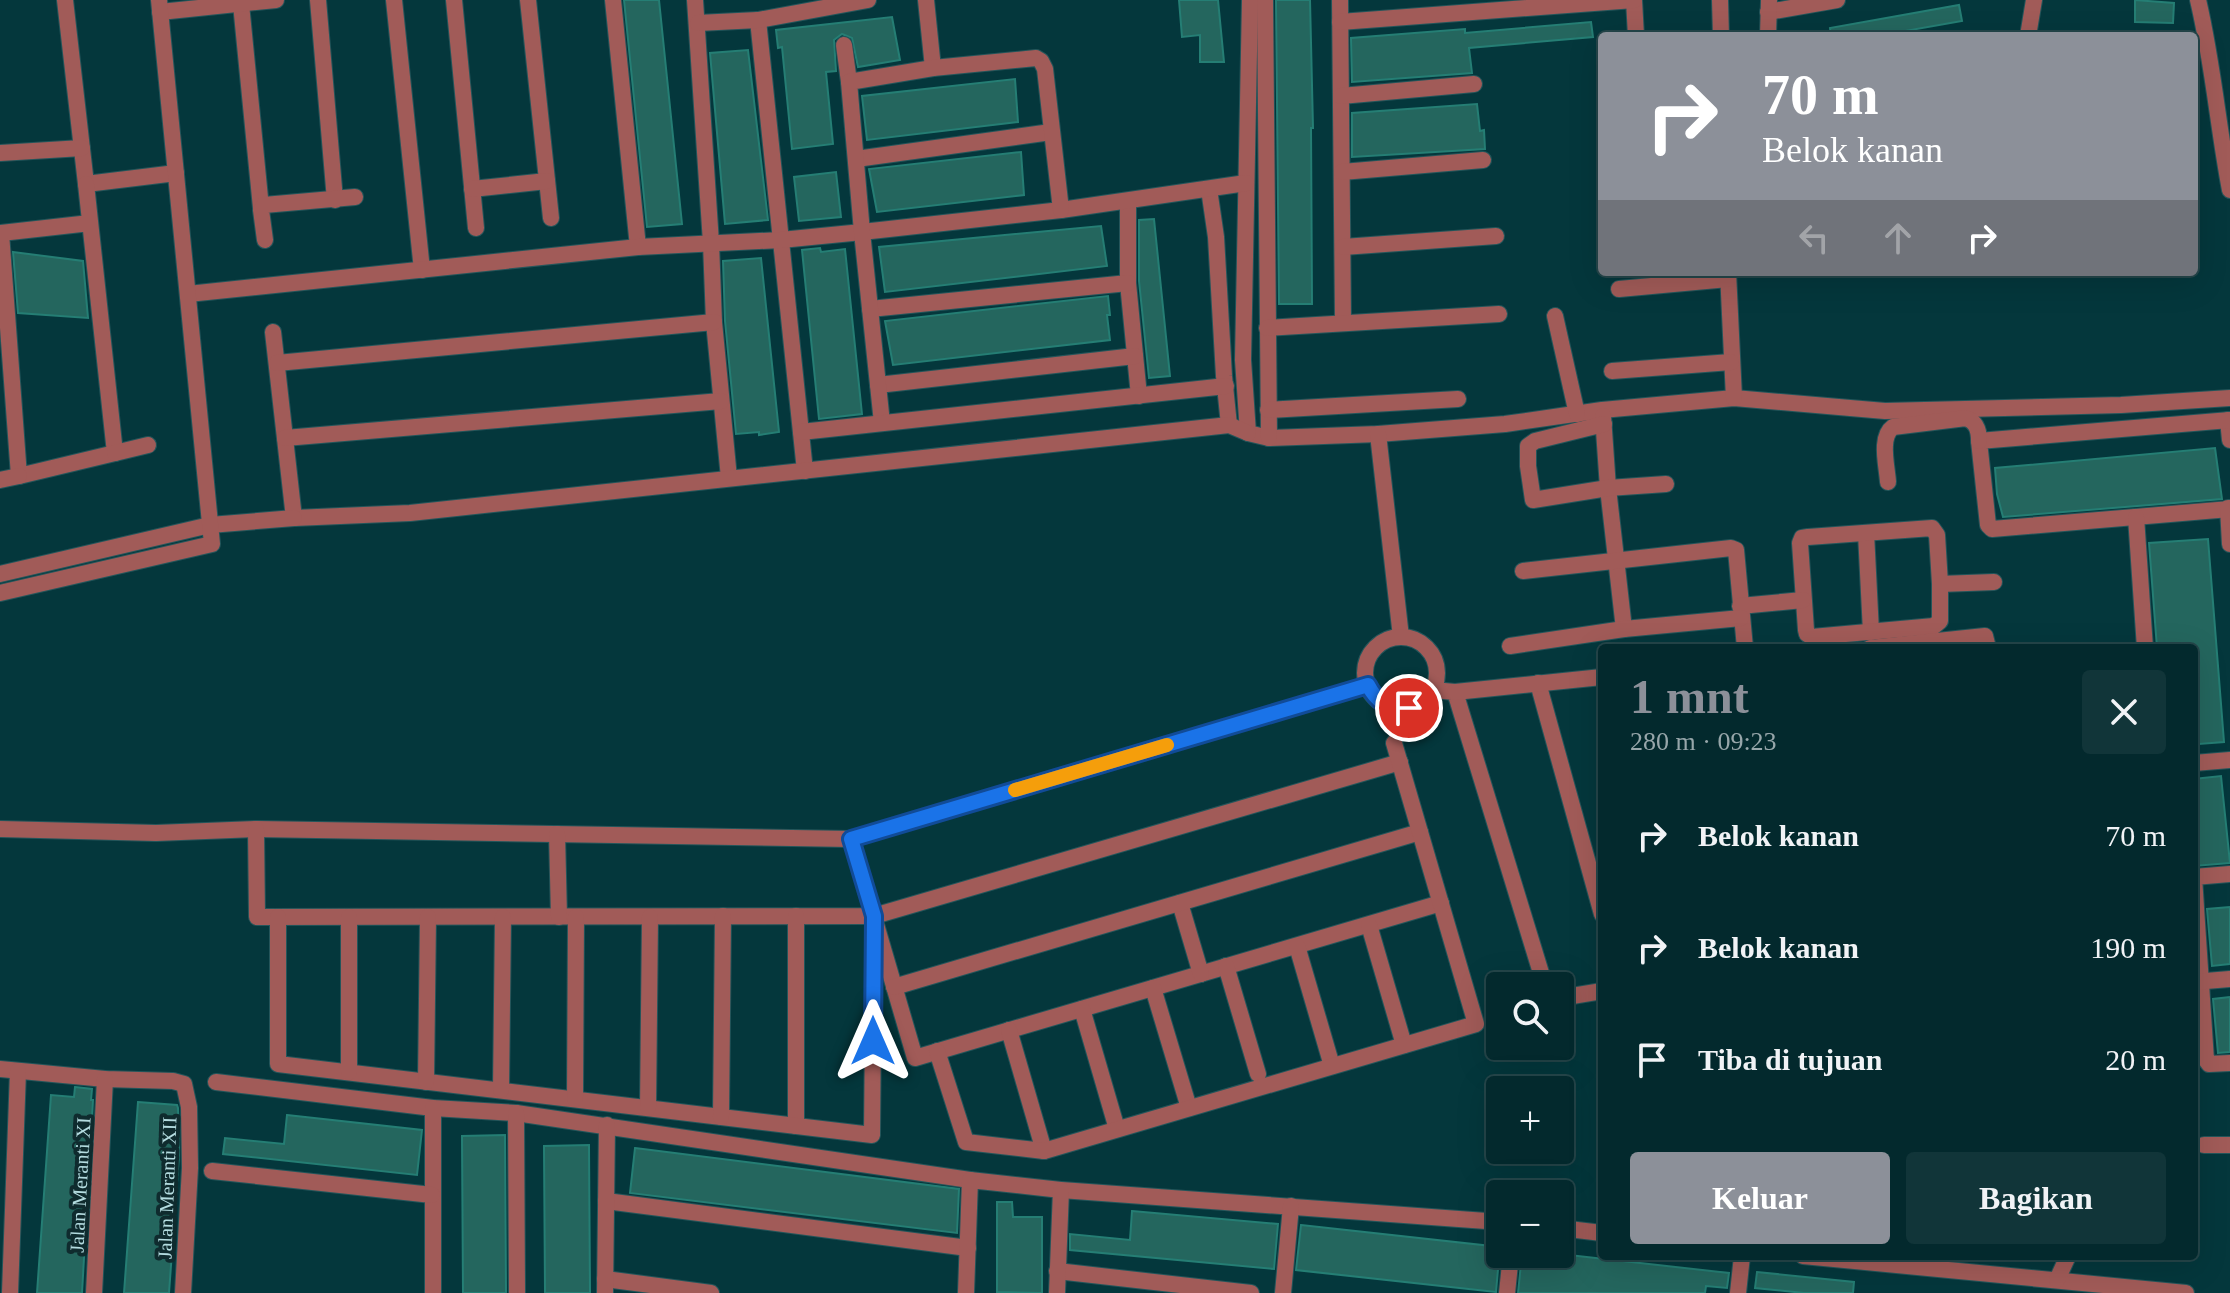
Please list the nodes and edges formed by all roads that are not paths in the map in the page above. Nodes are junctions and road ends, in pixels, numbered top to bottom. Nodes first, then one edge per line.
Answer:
1 (65, 0) edge
2 (276, 0) edge
3 (318, 0) edge
4 (394, 0) edge
5 (454, 0) edge
6 (528, 0) edge
7 (613, 0) edge
8 (695, 0) edge
9 (868, 0) edge
10 (926, 0) edge
11 (1250, 0) edge
12 (1265, 0) edge
13 (1340, 0) edge
14 (1634, 0) edge
15 (1720, 0) edge
16 (1837, 0) edge
17 (2034, 0) edge
18 (2198, 0) edge
19 (241, 4) junction
20 (159, 6) edge
21 (1768, 6) edge
22 (758, 20) junction
23 (1340, 22) junction
24 (698, 23) junction
25 (1636, 32) edge
26 (1721, 32) edge
27 (1768, 32) edge
28 (2029, 32) edge
29 (844, 45) dead end
30 (933, 68) junction
31 (849, 82) junction
32 (1474, 84) dead end
33 (1341, 96) junction
34 (1051, 132) junction
35 (82, 148) junction
36 (0, 153) edge
37 (856, 159) junction
38 (1483, 160) dead end
39 (1342, 172) junction
40 (176, 173) junction
41 (547, 181) junction
42 (1246, 183) junction
43 (86, 184) junction
44 (472, 189) junction
45 (1209, 189) junction
46 (2230, 190) edge
47 (355, 197) dead end
48 (335, 200) junction
49 (1128, 201) junction
50 (261, 208) junction
51 (1061, 210) junction
52 (551, 218) dead end
53 (90, 223) junction
54 (476, 228) dead end
55 (862, 232) junction
56 (1496, 236) dead end
57 (265, 240) dead end
58 (781, 240) junction
59 (711, 243) junction
60 (638, 247) junction
61 (1343, 247) junction
62 (422, 270) junction
63 (1728, 276) edge
64 (1645, 279) edge
65 (1128, 283) junction
66 (1619, 289) dead end
67 (188, 294) junction
68 (870, 309) junction
69 (1499, 314) dead end
70 (1555, 316) dead end
71 (714, 322) junction
72 (1343, 322) junction
73 (1267, 328) junction
74 (273, 332) dead end
75 (1135, 356) junction
76 (1731, 362) junction
77 (277, 363) junction
78 (1612, 371) dead end
79 (878, 385) junction
80 (1226, 386) junction
81 (1139, 396) junction
82 (1734, 398) junction
83 (2230, 398) edge
84 (1458, 399) dead end
85 (721, 401) junction
86 (1268, 410) junction
87 (1577, 414) junction
88 (1603, 417) junction
89 (2229, 420) edge
90 (882, 423) junction
91 (1229, 425) junction
92 (801, 432) junction
93 (1248, 433) junction
94 (1378, 434) junction
95 (285, 438) junction
96 (1269, 438) junction
97 (2230, 440) edge
98 (1979, 441) junction
99 (148, 445) dead end
100 (115, 453) junction
101 (805, 471) junction
102 (19, 476) junction
103 (729, 478) junction
104 (0, 480) edge
105 (1888, 482) dead end
106 (1666, 484) dead end
107 (1608, 488) junction
108 (2229, 508) edge
109 (2136, 517) junction
110 (294, 518) junction
111 (210, 525) junction
112 (1866, 533) junction
113 (2230, 544) edge
114 (58, 560) junction
115 (1617, 560) junction
116 (1523, 571) dead end
117 (0, 574) edge
118 (49, 581) junction
119 (1994, 582) dead end
120 (1940, 584) junction
121 (0, 593) edge
122 (1803, 600) junction
123 (1740, 612) junction
124 (1624, 629) junction
125 (1401, 637) junction
126 (1870, 640) edge
127 (1744, 644) edge
128 (1899, 644) edge
129 (1928, 644) edge
130 (1987, 644) edge
131 (2145, 644) edge
132 (1510, 646) dead end
133 (1598, 677) edge
134 (1538, 683) junction
135 (1368, 685) junction
136 (1433, 690) junction
137 (1455, 692) junction
138 (1394, 743) dead end
139 (2230, 760) edge
140 (1400, 762) junction
141 (2198, 763) edge
142 (0, 829) edge
143 (256, 829) junction
144 (1420, 832) junction
145 (557, 834) junction
146 (851, 839) junction
147 (2230, 874) edge
148 (2198, 877) edge
149 (1598, 900) edge
150 (1180, 903) junction
151 (1441, 903) junction
152 (723, 916) junction
153 (796, 916) junction
154 (874, 916) junction
155 (278, 917) junction
156 (349, 917) junction
157 (428, 917) junction
158 (503, 917) junction
159 (567, 917) junction
160 (650, 917) junction
161 (1369, 925) junction
162 (1297, 946) junction
163 (1226, 966) junction
164 (1541, 972) edge
165 (1201, 974) junction
166 (2230, 979) edge
167 (2198, 982) edge
168 (894, 987) junction
169 (1153, 988) junction
170 (1598, 992) edge
171 (1574, 996) edge
172 (1082, 1009) junction
173 (1009, 1030) junction
174 (1404, 1045) junction
175 (937, 1051) junction
176 (2230, 1063) edge
177 (1332, 1066) junction
178 (0, 1069) edge
179 (18, 1071) junction
180 (349, 1072) junction
181 (1258, 1074) dead end
182 (105, 1079) junction
183 (216, 1082) dead end
184 (426, 1082) junction
185 (501, 1090) junction
186 (575, 1099) junction
187 (433, 1108) junction
188 (648, 1108) junction
189 (1189, 1108) junction
190 (516, 1113) junction
191 (721, 1117) junction
192 (607, 1125) junction
193 (796, 1126) junction
194 (1117, 1129) junction
195 (2204, 1145) dead end
196 (2230, 1145) edge
197 (1044, 1151) junction
198 (212, 1171) dead end
199 (970, 1180) junction
200 (1061, 1190) junction
201 (432, 1195) junction
202 (606, 1201) junction
203 (1291, 1206) junction
204 (1486, 1221) edge
205 (1574, 1230) edge
206 (1598, 1233) edge
207 (968, 1248) junction
208 (1742, 1260) edge
209 (1845, 1260) edge
210 (2066, 1260) edge
211 (1510, 1268) edge
212 (1057, 1271) junction
213 (2057, 1280) junction
214 (605, 1286) edge
215 (1142, 1287) edge
216 (684, 1291) edge
217 (1242, 1292) edge
218 (10, 1293) edge
219 (94, 1293) edge
220 (183, 1293) edge
221 (433, 1293) edge
222 (517, 1293) edge
223 (711, 1293) edge
224 (966, 1293) edge
225 (1057, 1293) edge
226 (1283, 1293) edge
227 (1507, 1293) edge
228 (1738, 1293) edge
229 (2186, 1293) edge

1 - 35 street
2 - 19 street
3 - 48 street
4 - 62 street
5 - 44 street
6 - 41 street
7 - 60 street
8 - 24 street
9 - 22 street
10 - 30 street
11 - 42 street
12 - 73 street
13 - 23 street
14 - 23 street
14 - 25 street
15 - 26 street
16 - 21 street
17 - 28 street
18 - 46 street
19 - 20 street
19 - 50 street
20 - 40 street
21 - 27 street
22 - 24 street
22 - 58 street
23 - 33 street
24 - 59 street
29 - 31 street
30 - 31 street
30 - 34 street
31 - 37 street
32 - 33 street
33 - 39 street
34 - 37 street
34 - 51 street
35 - 36 street
35 - 43 street
37 - 55 street
38 - 39 street
39 - 61 street
40 - 43 street
40 - 67 street
41 - 44 street
41 - 52 street
42 - 45 street
42 - 93 street
43 - 53 street
44 - 54 street
45 - 49 street
45 - 80 street
47 - 48 street
48 - 50 street
49 - 51 street
49 - 65 street
50 - 57 street
51 - 55 street
53 - 100 street
53 - 102 street
55 - 58 street
55 - 68 street
56 - 61 street
58 - 59 street
58 - 92 street
59 - 60 street
59 - 71 street
60 - 62 street
61 - 72 street
62 - 67 street
63 - 64 street
63 - 76 street
64 - 66 street
65 - 68 street
65 - 75 street
67 - 111 street
68 - 79 street
69 - 72 street
70 - 87 street
71 - 77 street
71 - 85 street
72 - 73 street
73 - 86 street
74 - 77 street
75 - 79 street
75 - 81 street
76 - 78 street
76 - 82 street
77 - 95 street
79 - 90 street
80 - 81 street
80 - 91 street
81 - 90 street
82 - 83 street
82 - 88 street
84 - 86 street
85 - 95 street
85 - 103 street
86 - 96 street
87 - 88 street
87 - 94 street
88 - 107 street
88 - 107 street
89 - 97 street
89 - 98 street
90 - 92 street
91 - 93 street
91 - 101 street
92 - 101 street
93 - 96 street
94 - 96 street
94 - 125 street
95 - 110 street
98 - 105 street
98 - 109 street
99 - 100 street
100 - 102 street
101 - 103 street
102 - 104 street
103 - 110 street
106 - 107 street
107 - 115 street
108 - 109 street
108 - 113 street
109 - 131 street
110 - 111 street
111 - 114 street
111 - 118 street
112 - 120 street
112 - 122 street
112 - 126 street
114 - 117 street
114 - 118 street
115 - 116 street
115 - 123 street
115 - 124 street
118 - 121 street
119 - 120 street
120 - 126 street
122 - 123 street
122 - 126 street
123 - 124 street
123 - 127 street
124 - 132 street
125 - 135 street
125 - 136 street
126 - 128 street
129 - 130 street
133 - 134 street
134 - 137 street
134 - 149 street
135 - 136 street
135 - 146 street
136 - 137 street
137 - 164 street
138 - 140 street
139 - 141 street
140 - 144 street
140 - 154 street
142 - 143 street
143 - 145 street
143 - 155 street
144 - 150 street
144 - 151 street
145 - 146 street
145 - 159 street
146 - 154 street
147 - 148 street
150 - 165 street
150 - 168 street
151 - 161 street
151 - 174 street
152 - 153 street
152 - 160 street
152 - 191 street
153 - 154 street
153 - 193 street
154 - 168 street
154 - 193 street
155 - 156 street
155 - 180 street
156 - 157 street
156 - 180 street
157 - 158 street
157 - 184 street
158 - 159 street
158 - 185 street
159 - 160 street
159 - 186 street
160 - 188 street
161 - 162 street
161 - 174 street
162 - 163 street
162 - 177 street
163 - 165 street
163 - 181 street
165 - 169 street
166 - 167 street
167 - 176 street
168 - 175 street
169 - 172 street
169 - 189 street
170 - 171 street
172 - 173 street
172 - 194 street
173 - 175 street
173 - 197 street
174 - 177 street
175 - 197 street
177 - 189 street
178 - 179 street
179 - 182 street
179 - 218 street
180 - 184 street
182 - 219 street, Jalan Meranti XI
182 - 220 street, Jalan Meranti XII
183 - 187 street
184 - 185 street
185 - 186 street
186 - 188 street
187 - 190 street
187 - 201 street
188 - 191 street
189 - 194 street
190 - 192 street
190 - 222 street
191 - 193 street
192 - 199 street
192 - 202 street
194 - 197 street
195 - 196 street
198 - 201 street
199 - 200 street
199 - 207 street
200 - 203 street
200 - 212 street
201 - 221 street
202 - 207 street
202 - 214 street
203 - 204 street
203 - 226 street
205 - 206 street
207 - 224 street
208 - 228 street
209 - 213 street
210 - 213 street
211 - 227 street
212 - 215 street
212 - 225 street
213 - 229 street
214 - 216 street
215 - 217 street
216 - 223 street

